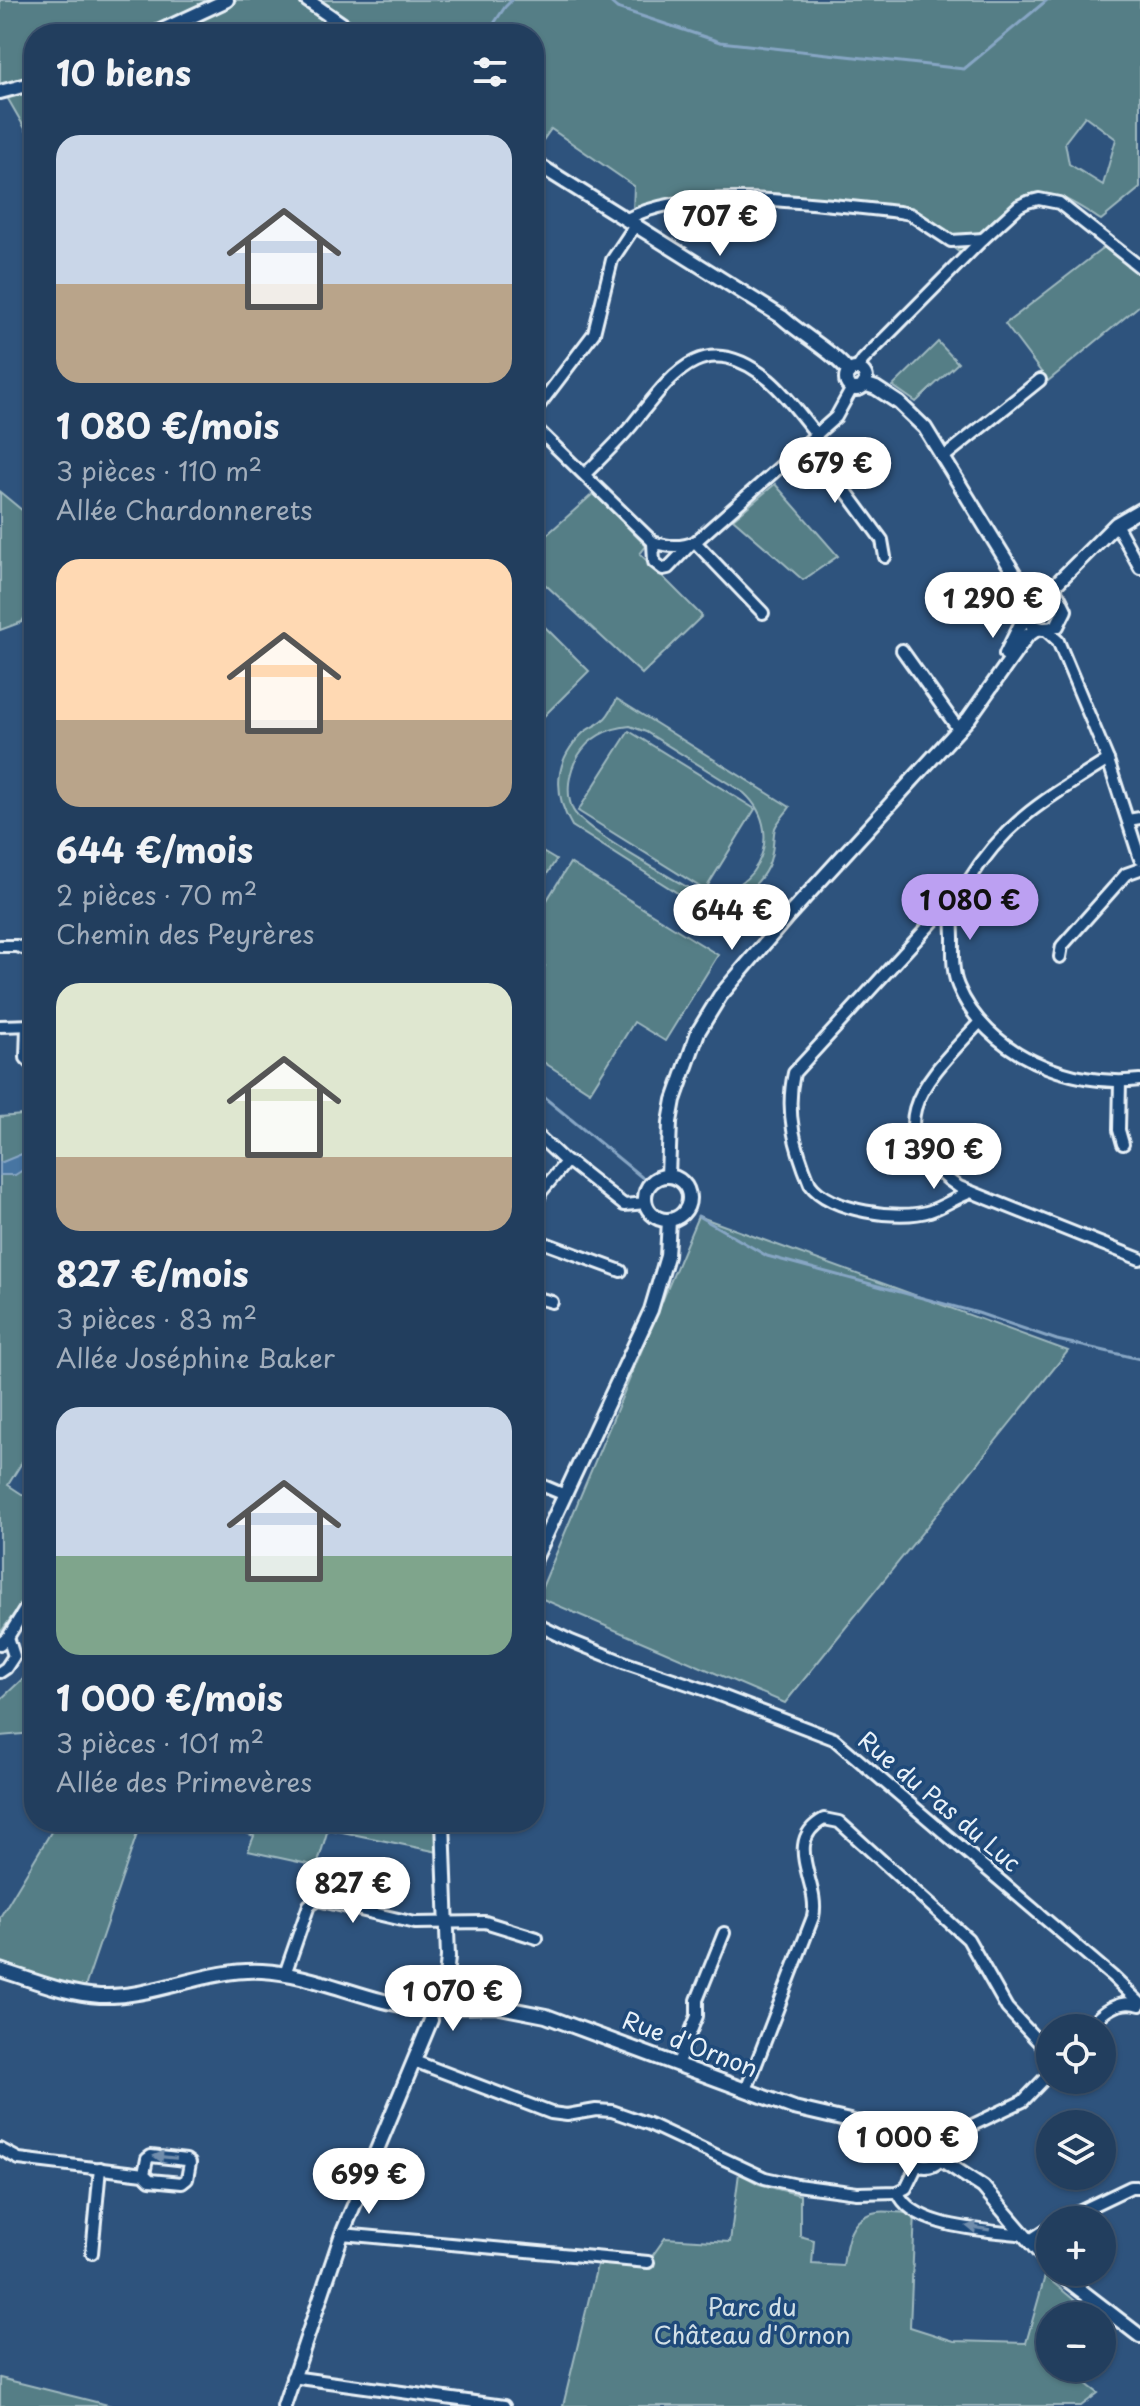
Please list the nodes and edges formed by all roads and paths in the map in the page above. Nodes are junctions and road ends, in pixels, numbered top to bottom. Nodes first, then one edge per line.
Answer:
1 (227, 0) edge
2 (307, 0) edge
3 (175, 24) edge
4 (342, 24) edge
5 (24, 86) edge
6 (0, 92) edge
7 (544, 168) edge
8 (632, 222) junction
9 (983, 239) junction
10 (1140, 267) edge
11 (853, 370) junction
12 (1040, 380) dead end
13 (858, 386) junction
14 (544, 399) edge
15 (544, 435) edge
16 (814, 439) junction
17 (944, 457) junction
18 (585, 474) junction
19 (1140, 510) edge
20 (1116, 524) junction
21 (653, 542) junction
22 (693, 543) junction
23 (885, 557) dead end
24 (1082, 559) junction
25 (1140, 568) edge
26 (1014, 573) junction
27 (1043, 591) junction
28 (1061, 599) junction
29 (1026, 609) junction
30 (763, 613) dead end
31 (1061, 622) junction
32 (1042, 629) junction
33 (1058, 641) junction
34 (902, 650) dead end
35 (996, 679) junction
36 (959, 730) junction
37 (1108, 760) junction
38 (1140, 818) edge
39 (1128, 820) junction
40 (1140, 859) edge
41 (1140, 869) edge
42 (955, 901) junction
43 (0, 946) edge
44 (24, 949) edge
45 (1060, 957) dead end
46 (980, 1022) junction
47 (0, 1026) edge
48 (24, 1026) edge
49 (1140, 1080) edge
50 (1120, 1082) junction
51 (544, 1141) edge
52 (1123, 1144) dead end
53 (566, 1162) junction
54 (668, 1176) junction
55 (544, 1188) edge
56 (971, 1192) junction
57 (646, 1203) junction
58 (669, 1220) junction
59 (544, 1243) edge
60 (1140, 1259) edge
61 (621, 1271) dead end
62 (544, 1300) edge
63 (552, 1302) dead end
64 (544, 1486) edge
65 (565, 1495) junction
66 (544, 1540) edge
67 (24, 1610) edge
68 (544, 1628) edge
69 (4, 1640) edge
70 (0, 1672) edge
71 (443, 1832) edge
72 (448, 1923) junction
73 (724, 1933) dead end
74 (537, 1938) dead end
75 (0, 1970) edge
76 (285, 1974) junction
77 (1116, 1982) junction
78 (440, 1994) junction
79 (1140, 2004) edge
80 (450, 2007) junction
81 (1115, 2007) junction
82 (422, 2008) junction
83 (1102, 2014) edge
84 (431, 2020) junction
85 (1036, 2039) edge
86 (414, 2061) junction
87 (678, 2063) junction
88 (1036, 2088) edge
89 (746, 2090) junction
90 (941, 2140) junction
91 (911, 2141) junction
92 (0, 2149) edge
93 (940, 2159) junction
94 (918, 2163) junction
95 (100, 2168) junction
96 (144, 2174) dead end
97 (1140, 2187) edge
98 (898, 2192) junction
99 (1091, 2206) edge
100 (342, 2234) junction
101 (1036, 2234) edge
102 (1027, 2238) junction
103 (1036, 2249) edge
104 (92, 2253) dead end
105 (648, 2262) dead end
106 (1075, 2286) edge
107 (1140, 2336) edge
108 (292, 2377) junction
109 (284, 2406) edge
110 (504, 2406) edge

1 - 3 street
2 - 4 street
5 - 6 street
7 - 8 street
8 - 9 street
8 - 11 street
8 - 14 street
9 - 10 street
9 - 11 street
11 - 13 street
12 - 17 street
13 - 16 street
13 - 17 street
15 - 18 street
16 - 18 street
16 - 22 street
16 - 23 street
17 - 26 street
18 - 21 street
19 - 20 street
20 - 24 street
20 - 25 street
21 - 22 street
21 - 22 street
22 - 30 street
24 - 27 street
24 - 28 street
26 - 27 street
26 - 29 street
27 - 28 street
27 - 29 street
28 - 31 street
29 - 32 street
29 - 35 street
31 - 32 street
31 - 33 street
32 - 33 street
32 - 35 street
33 - 37 street
34 - 36 street
35 - 36 street
36 - 54 street
37 - 39 street
37 - 42 street
38 - 39 street
39 - 40 street
41 - 45 street
42 - 46 street
42 - 56 street
43 - 44 street
46 - 50 street
46 - 56 street
47 - 48 street
49 - 50 street
50 - 52 street
51 - 53 street
53 - 55 street
53 - 57 street
54 - 57 street
54 - 58 street
56 - 60 street
57 - 58 street
58 - 65 street
59 - 61 street
62 - 63 street
64 - 65 street
65 - 66 street
67 - 69 street
68 - 77 street, Rue du Pas du Luc
69 - 70 street
71 - 72 street
72 - 74 street
72 - 76 street
72 - 78 street
73 - 87 street
75 - 76 street
76 - 82 street
77 - 79 street, Rue du Pas du Luc
77 - 81 street
78 - 80 street
78 - 82 street
79 - 81 street
80 - 84 street
80 - 87 street, Rue d'Ornon
81 - 83 street
82 - 84 street
84 - 86 street
85 - 89 street
86 - 98 street
86 - 100 street
87 - 89 street, Rue d'Ornon
88 - 90 street
89 - 91 street, Rue d'Ornon
90 - 91 street
90 - 93 street
91 - 94 street
92 - 95 street
93 - 94 street
93 - 102 street
94 - 98 street
95 - 96 street
95 - 104 street
97 - 99 street
102 -> 98 street
100 - 105 street
100 - 108 street
101 - 102 street
102 - 103 street
106 - 107 street
108 - 109 street
108 - 110 street

